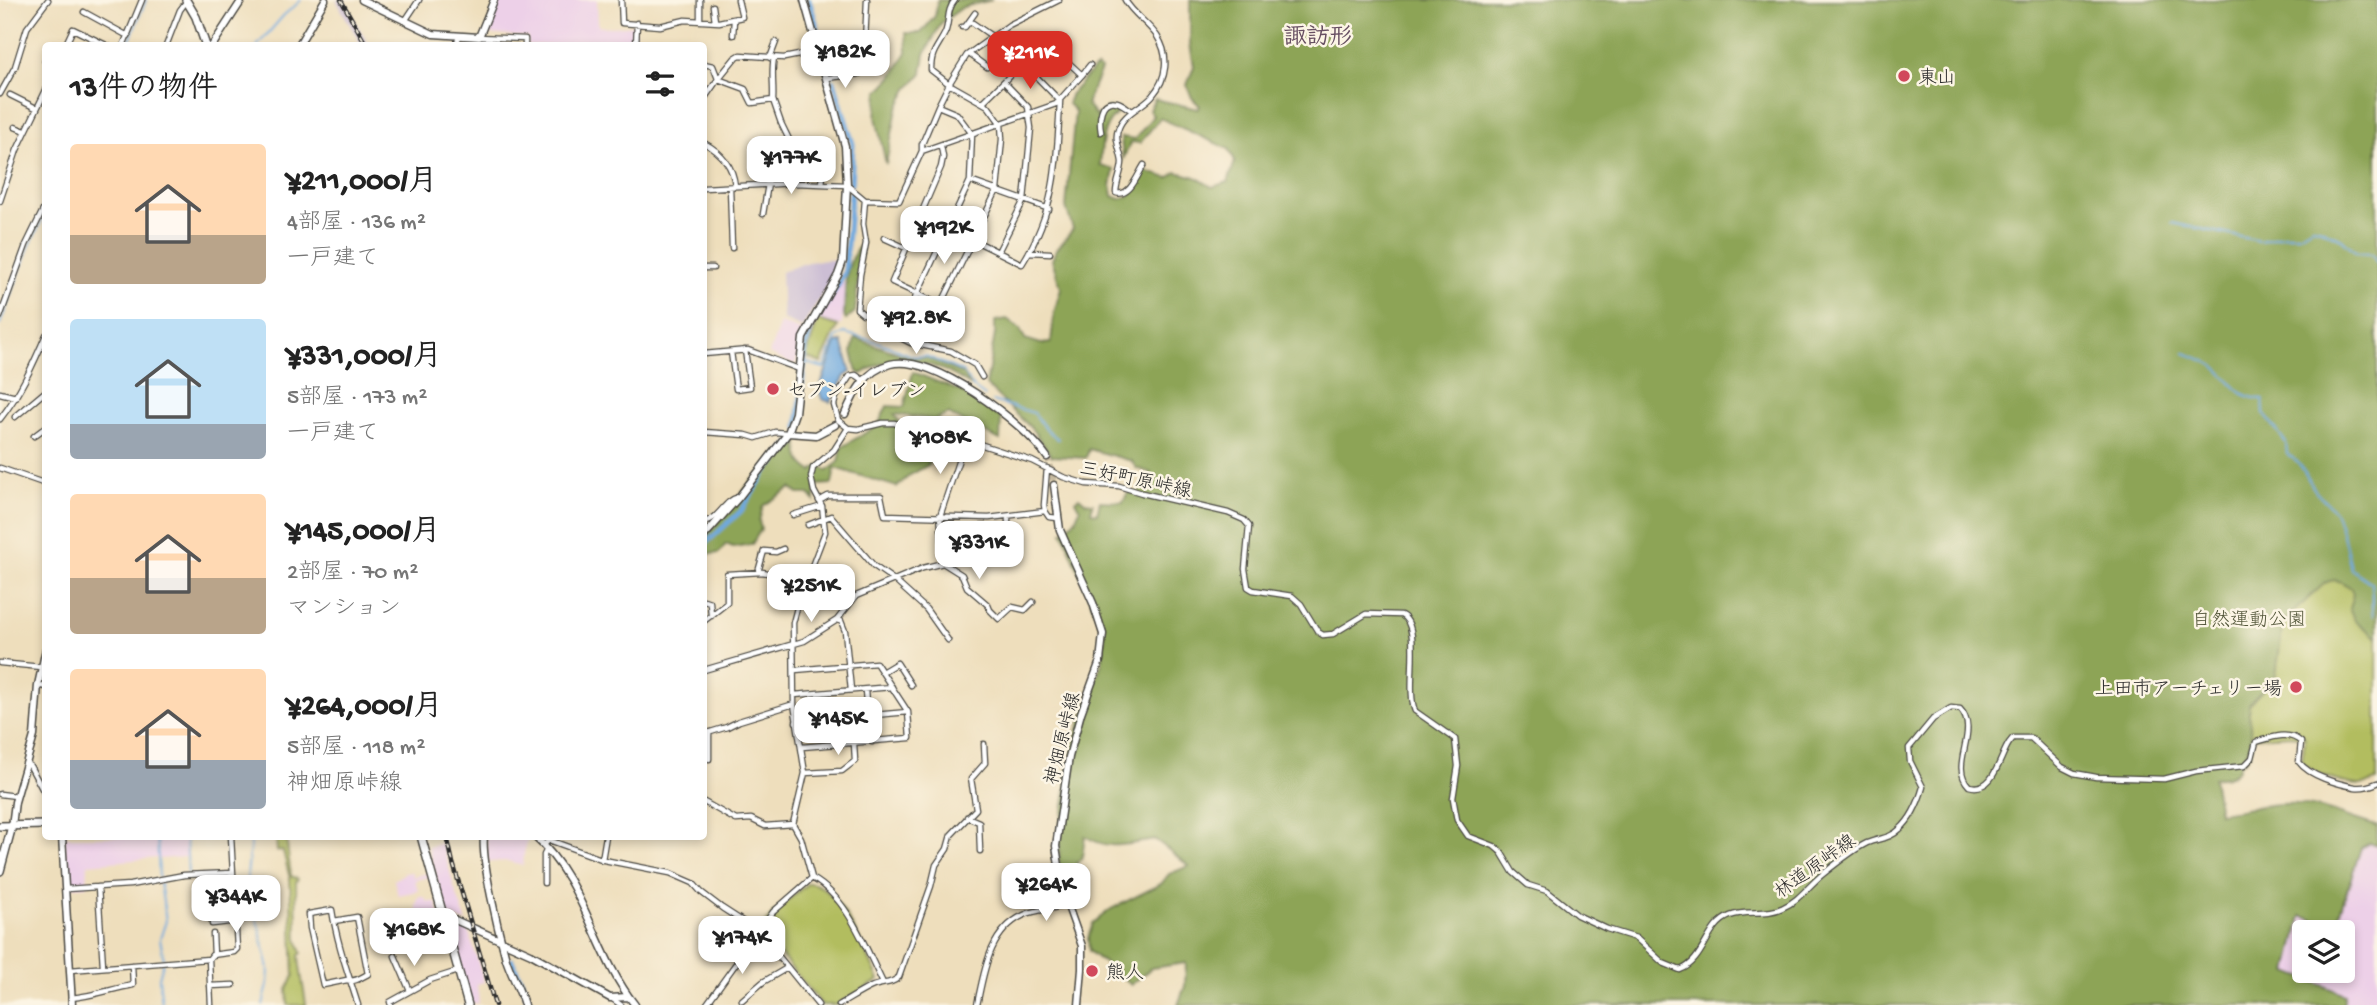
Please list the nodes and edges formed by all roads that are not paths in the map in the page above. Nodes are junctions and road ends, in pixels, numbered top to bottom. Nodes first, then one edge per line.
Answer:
1 (48, 0) edge
2 (142, 0) edge
3 (178, 0) edge
4 (242, 0) edge
5 (325, 0) edge
6 (362, 0) edge
7 (419, 0) edge
8 (494, 0) edge
9 (621, 0) edge
10 (700, 0) edge
11 (738, 0) edge
12 (804, 0) edge
13 (867, 0) edge
14 (955, 0) edge
15 (1059, 0) edge
16 (1125, 0) edge
17 (187, 1) edge
18 (713, 6) dead end
19 (84, 12) dead end
20 (975, 13) dead end
21 (700, 20) junction
22 (734, 20) junction
23 (715, 21) junction
24 (970, 21) junction
25 (405, 22) junction
26 (637, 23) junction
27 (962, 27) dead end
28 (733, 35) dead end
29 (128, 36) junction
30 (459, 36) junction
31 (479, 37) junction
32 (993, 37) junction
33 (776, 41) dead end
34 (67, 42) edge
35 (100, 42) edge
36 (125, 42) edge
37 (168, 42) edge
38 (205, 42) edge
39 (215, 42) edge
40 (300, 42) edge
41 (457, 42) edge
42 (525, 42) edge
43 (636, 42) edge
44 (820, 51) junction
45 (969, 54) junction
46 (772, 58) junction
47 (1023, 63) junction
48 (707, 65) edge
49 (1090, 65) dead end
50 (987, 67) dead end
51 (1082, 75) junction
52 (828, 78) junction
53 (718, 79) junction
54 (1003, 82) junction
55 (948, 84) junction
56 (0, 94) edge
57 (10, 95) dead end
58 (707, 95) edge
59 (42, 99) edge
60 (773, 100) junction
61 (984, 101) junction
62 (1060, 101) junction
63 (938, 106) junction
64 (36, 108) junction
65 (1132, 111) junction
66 (1029, 114) junction
67 (1001, 124) junction
68 (15, 127) dead end
69 (25, 131) junction
70 (1101, 132) dead end
71 (972, 134) junction
72 (804, 143) dead end
73 (792, 144) junction
74 (707, 145) edge
75 (941, 146) junction
76 (826, 151) dead end
77 (922, 151) junction
78 (763, 159) dead end
79 (1144, 164) dead end
80 (970, 181) junction
81 (795, 183) junction
82 (768, 184) junction
83 (822, 184) junction
84 (847, 185) junction
85 (732, 187) junction
86 (707, 188) edge
87 (997, 190) junction
88 (865, 200) junction
89 (1024, 200) junction
90 (0, 201) edge
91 (1049, 209) junction
92 (42, 212) edge
93 (763, 214) dead end
94 (921, 214) junction
95 (948, 228) junction
96 (884, 238) dead end
97 (973, 240) junction
98 (732, 248) dead end
99 (906, 248) junction
100 (998, 252) junction
101 (1030, 252) junction
102 (1050, 253) dead end
103 (707, 268) edge
104 (713, 268) dead end
105 (917, 294) junction
106 (0, 317) edge
107 (894, 319) junction
108 (42, 343) edge
109 (745, 351) junction
110 (731, 352) junction
111 (707, 354) edge
112 (799, 369) junction
113 (982, 377) dead end
114 (863, 380) junction
115 (0, 393) edge
116 (42, 394) edge
117 (16, 397) junction
118 (845, 414) dead end
119 (15, 417) dead end
120 (0, 419) edge
121 (835, 425) dead end
122 (848, 428) junction
123 (42, 430) edge
124 (707, 432) edge
125 (788, 433) junction
126 (34, 436) dead end
127 (961, 438) junction
128 (1047, 457) tunnel mouth
129 (0, 468) edge
130 (1047, 468) junction
131 (42, 483) edge
132 (1054, 485) tunnel mouth
133 (739, 497) junction
134 (820, 503) junction
135 (1045, 511) junction
136 (793, 515) dead end
137 (940, 516) junction
138 (825, 517) junction
139 (1008, 517) junction
140 (1058, 518) junction
141 (707, 521) edge
142 (808, 525) dead end
143 (1249, 526) joint
144 (707, 533) edge
145 (783, 549) dead end
146 (943, 562) junction
147 (758, 572) junction
148 (809, 575) junction
149 (894, 580) junction
150 (707, 601) edge
151 (1033, 602) dead end
152 (711, 616) junction
153 (707, 619) edge
154 (836, 620) junction
155 (948, 640) dead end
156 (792, 643) junction
157 (0, 663) edge
158 (42, 663) edge
159 (849, 665) junction
160 (41, 667) junction
161 (707, 669) edge
162 (795, 670) junction
163 (882, 672) junction
164 (911, 685) dead end
165 (42, 686) edge
166 (893, 687) junction
167 (851, 690) junction
168 (865, 690) junction
169 (794, 695) junction
170 (794, 705) junction
171 (908, 712) junction
172 (868, 715) junction
173 (796, 722) junction
174 (707, 734) edge
175 (707, 742) edge
176 (872, 742) junction
177 (854, 744) junction
178 (984, 744) dead end
179 (802, 747) junction
180 (709, 759) dead end
181 (26, 764) junction
182 (805, 773) junction
183 (2377, 783) edge
184 (42, 788) edge
185 (0, 794) edge
186 (17, 796) junction
187 (707, 804) edge
188 (967, 817) junction
189 (793, 824) junction
190 (42, 825) edge
191 (0, 826) edge
192 (12, 826) junction
193 (62, 840) edge
194 (231, 840) edge
195 (422, 840) edge
196 (484, 840) edge
197 (538, 840) edge
198 (605, 840) edge
199 (545, 847) junction
200 (980, 851) dead end
201 (602, 860) junction
202 (0, 871) edge
203 (233, 873) junction
204 (812, 878) junction
205 (544, 883) dead end
206 (98, 887) junction
207 (65, 889) junction
208 (1067, 905) junction
209 (444, 915) junction
210 (256, 917) dead end
211 (236, 921) junction
212 (334, 921) junction
213 (212, 924) dead end
214 (759, 932) junction
215 (213, 934) dead end
216 (502, 940) junction
217 (395, 956) dead end
218 (212, 957) junction
219 (132, 965) junction
220 (103, 967) junction
221 (787, 968) junction
222 (69, 970) junction
223 (458, 971) junction
224 (350, 981) junction
225 (883, 983) junction
226 (233, 985) dead end
227 (210, 986) junction
228 (410, 991) junction
229 (628, 997) junction
230 (610, 998) junction
231 (742, 1000) dead end
232 (72, 1002) edge
233 (211, 1005) edge
234 (358, 1005) edge
235 (391, 1005) edge
236 (468, 1005) edge
237 (523, 1005) edge
238 (621, 1005) edge
239 (635, 1005) edge
240 (706, 1005) edge
241 (818, 1005) edge
242 (839, 1005) edge
243 (977, 1005) edge
244 (1079, 1005) edge

1 - 56 street
2 - 29 street
3 - 17 street
4 - 39 street
5 - 40 street
6 - 25 street
7 - 25 street
8 - 31 street
9 - 26 street
10 - 21 street
11 - 22 street
12 - 44 street
13 - 52 street
14 - 55 street
15 - 32 street
16 - 65 street
17 - 37 street
17 - 38 main road
18 - 23 street
19 - 29 street
20 - 24 street
21 - 23 street
21 - 26 street
22 - 23 street
22 - 28 street
24 - 27 street
24 - 32 street
25 - 30 street
26 - 43 street
29 - 36 street
30 - 31 street
30 - 41 street
31 - 42 street
32 - 45 street
33 - 46 street
34 - 35 street
44 - 46 street
44 - 52 street
45 - 50 street
45 - 55 street
46 - 53 street
46 - 60 street
47 - 51 street
47 - 54 street
47 - 62 street
48 - 53 street
49 - 51 street
51 - 62 street
52 - 84 street
53 - 58 street
53 - 60 street
54 - 61 street
54 - 66 street
55 - 61 street
55 - 63 street
57 - 64 street
59 - 64 street
60 - 73 street
61 - 67 street
62 - 66 street
62 - 91 street
63 - 71 street
63 - 77 street
64 - 69 street
65 - 70 street
65 - 79 street
66 - 67 street
66 - 89 street
67 - 71 street
67 - 87 street
68 - 69 street
69 - 90 street
71 - 75 street
71 - 80 street
72 - 73 street
73 - 81 street
74 - 85 street
75 - 77 street
75 - 94 street
76 - 83 street
77 - 88 street
78 - 82 street
80 - 87 street
80 - 95 street
81 - 82 street
81 - 83 street
82 - 85 street
82 - 93 street
83 - 84 street
84 - 88 street
84 - 112 street
85 - 86 street
85 - 98 street
87 - 89 street
87 - 97 street
88 - 107 street
89 - 91 street
89 - 100 street
91 - 101 street
92 - 106 street
94 - 95 street
94 - 99 street
95 - 97 street
95 - 105 street
96 - 99 street
97 - 100 street
97 - 105 street
99 - 105 street
100 - 101 street
101 - 102 street
103 - 104 street
105 - 107 street
107 - 113 street
108 - 117 street
109 - 110 street
109 - 110 street
109 - 112 street
110 - 111 street
112 - 125 street
114 - 118 street
114 - 122 street
114 - 128 street
115 - 117 street
116 - 119 street
117 - 120 street
121 - 125 street
122 - 127 street, 三好町原峠線
122 - 134 street
123 - 126 street
124 - 125 street
125 - 133 street
127 - 130 street, 三好町原峠線
127 - 137 street
129 - 131 street
130 - 135 street
130 - 143 street, 三好町原峠線
132 - 140 street, 神畑原峠線
133 - 141 street
133 - 144 street
134 - 136 street
134 - 137 street
134 - 138 street
135 - 139 street
135 - 140 street
137 - 139 street
137 - 146 street
138 - 142 street
138 - 148 street
138 - 149 street
139 - 146 street
140 - 208 street, 神畑原峠線
143 - 183 street, 林道原峠線
145 - 147 street
146 - 149 street
146 - 151 street
147 - 148 street
147 - 152 street
148 - 156 street
149 - 154 street
149 - 155 street
150 - 152 street
152 - 153 street
154 - 156 street
154 - 159 street
156 - 161 street
156 - 162 street
157 - 160 street
158 - 160 street
159 - 162 street
159 - 163 street
159 - 167 street
160 - 165 street
162 - 169 street
163 - 164 street
163 - 166 street
165 - 181 street
166 - 168 street
166 - 171 street
167 - 168 street
167 - 169 street
168 - 172 street
169 - 170 street
170 - 173 street
170 - 174 street
171 - 172 street
171 - 176 street
172 - 173 street
172 - 176 street
173 - 179 street
175 - 180 street
176 - 177 street
177 - 179 street
177 - 182 street
178 - 188 street
179 - 182 street
181 - 184 street
181 - 186 street
182 - 189 street
185 - 186 street
186 - 192 street
187 - 189 street
188 - 200 street
188 - 225 street
189 - 204 street
190 - 192 main road
191 - 192 main road
192 - 202 main road
193 - 207 street
194 - 203 street
195 - 209 main road
196 - 216 street
197 - 199 street
198 - 201 street
199 - 201 street
199 - 205 street
199 - 229 street
201 - 214 street
203 - 206 street
203 - 211 street
204 - 214 street
204 - 225 street
206 - 207 street
206 - 220 street
207 - 222 street
208 - 243 street
208 - 244 street, 神畑原峠線
209 - 216 street
209 - 223 main road
210 - 211 street
211 - 213 street
211 - 218 street
212 - 224 street
212 - 224 street
212 - 224 street
214 - 221 street
214 - 240 street
215 - 218 street
216 - 230 street
216 - 237 street
217 - 228 street
218 - 219 street
218 - 227 street
219 - 220 street
219 - 232 street
220 - 222 street
221 - 231 street
221 - 241 street
222 - 232 street
223 - 228 street
223 - 236 main road
224 - 234 street
225 - 242 street
226 - 227 street
227 - 233 street
228 - 235 street
229 - 230 street
229 - 239 street
230 - 238 street

